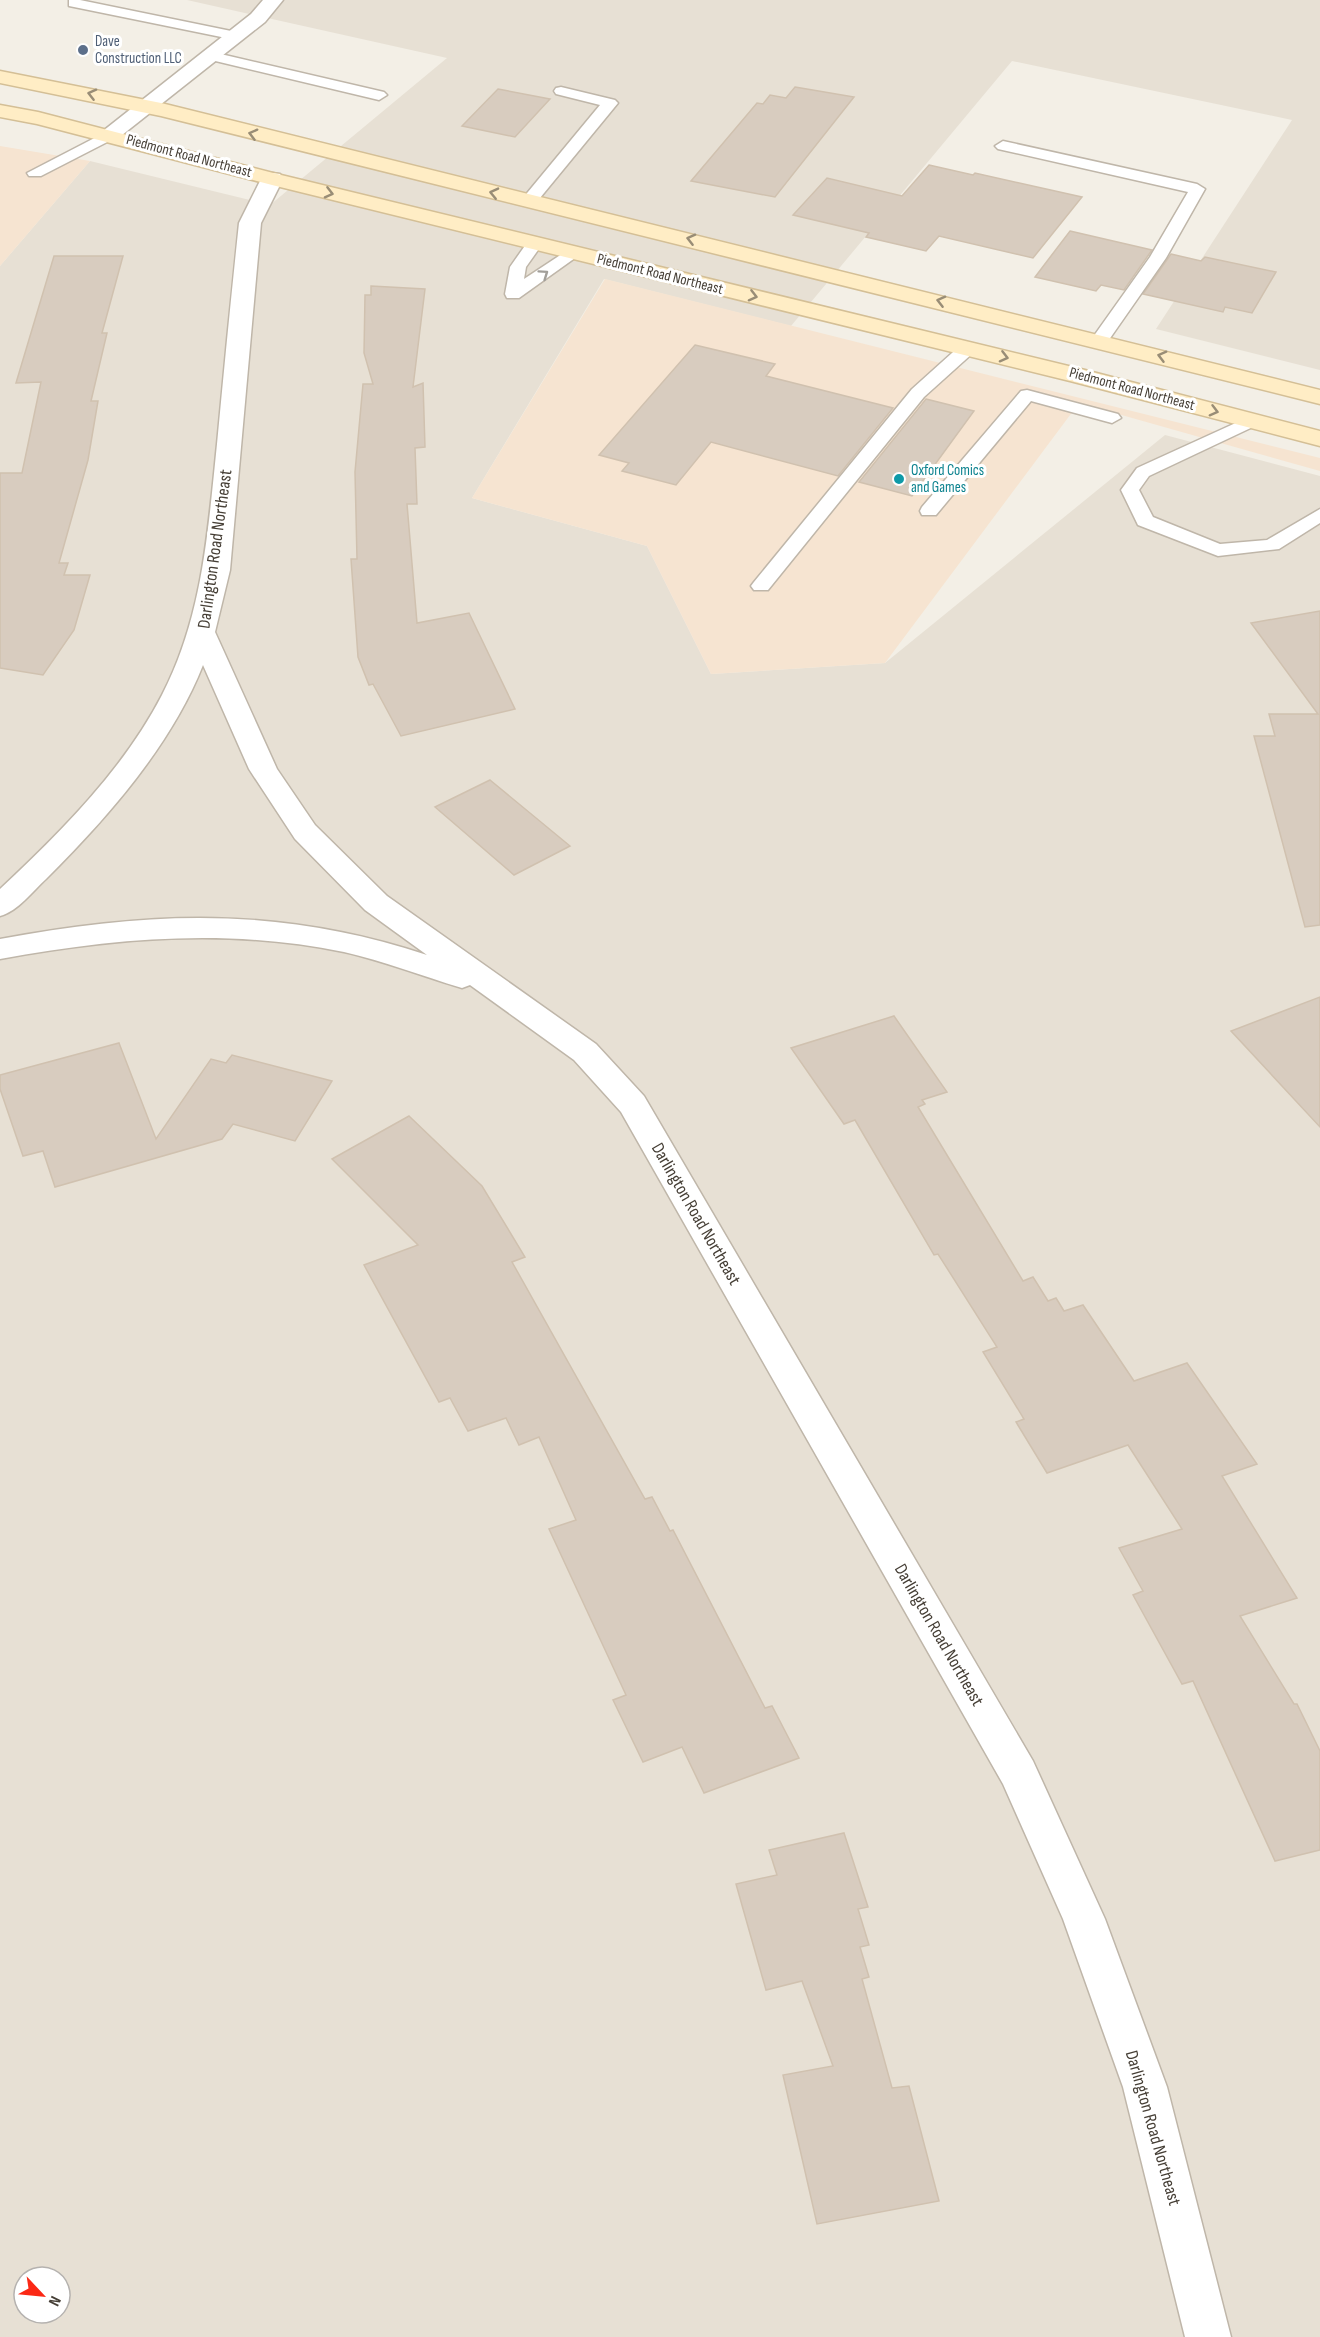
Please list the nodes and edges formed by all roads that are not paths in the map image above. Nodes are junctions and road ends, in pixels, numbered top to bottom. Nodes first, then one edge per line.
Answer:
1 (273, 0) edge
2 (74, 3) dead end
3 (236, 36) junction
4 (212, 56) junction
5 (0, 76) edge
6 (561, 91) dead end
7 (379, 95) dead end
8 (149, 107) junction
9 (0, 111) edge
10 (110, 135) junction
11 (1003, 146) dead end
12 (36, 172) dead end
13 (272, 179) junction
14 (529, 201) junction
15 (535, 243) junction
16 (574, 253) junction
17 (1100, 340) junction
18 (968, 348) junction
19 (1051, 368) junction
20 (1028, 395) junction
21 (1320, 398) edge
22 (1112, 418) dead end
23 (1251, 420) junction
24 (1320, 439) edge
25 (929, 511) dead end
26 (1320, 515) edge
27 (761, 586) dead end
28 (202, 632) junction
29 (0, 906) edge
30 (0, 949) edge
31 (500, 991) junction
32 (1208, 2337) edge

1 - 3 street
2 - 3 lane
3 - 4 street
4 - 7 lane
4 - 8 street
8 -> 5 main road
6 - 14 lane
8 - 10 street
14 -> 8 main road
9 - 10 main road, Piedmont Road Northeast
10 - 12 lane
10 - 13 main road, Piedmont Road Northeast
11 - 17 lane
13 -> 15 main road, Piedmont Road Northeast
13 - 28 street, Darlington Road Northeast
17 -> 14 main road
15 - 16 main road, Piedmont Road Northeast
15 -> 16 lane
16 -> 18 main road, Piedmont Road Northeast
21 -> 17 main road
18 -> 19 main road, Piedmont Road Northeast
18 - 27 lane
19 - 20 lane
19 -> 23 main road, Piedmont Road Northeast
20 - 22 lane
20 - 25 lane
23 - 24 main road, Piedmont Road Northeast
23 - 26 lane
28 - 29 street
28 - 31 street, Darlington Road Northeast
30 - 31 street
31 - 32 street, Darlington Road Northeast

